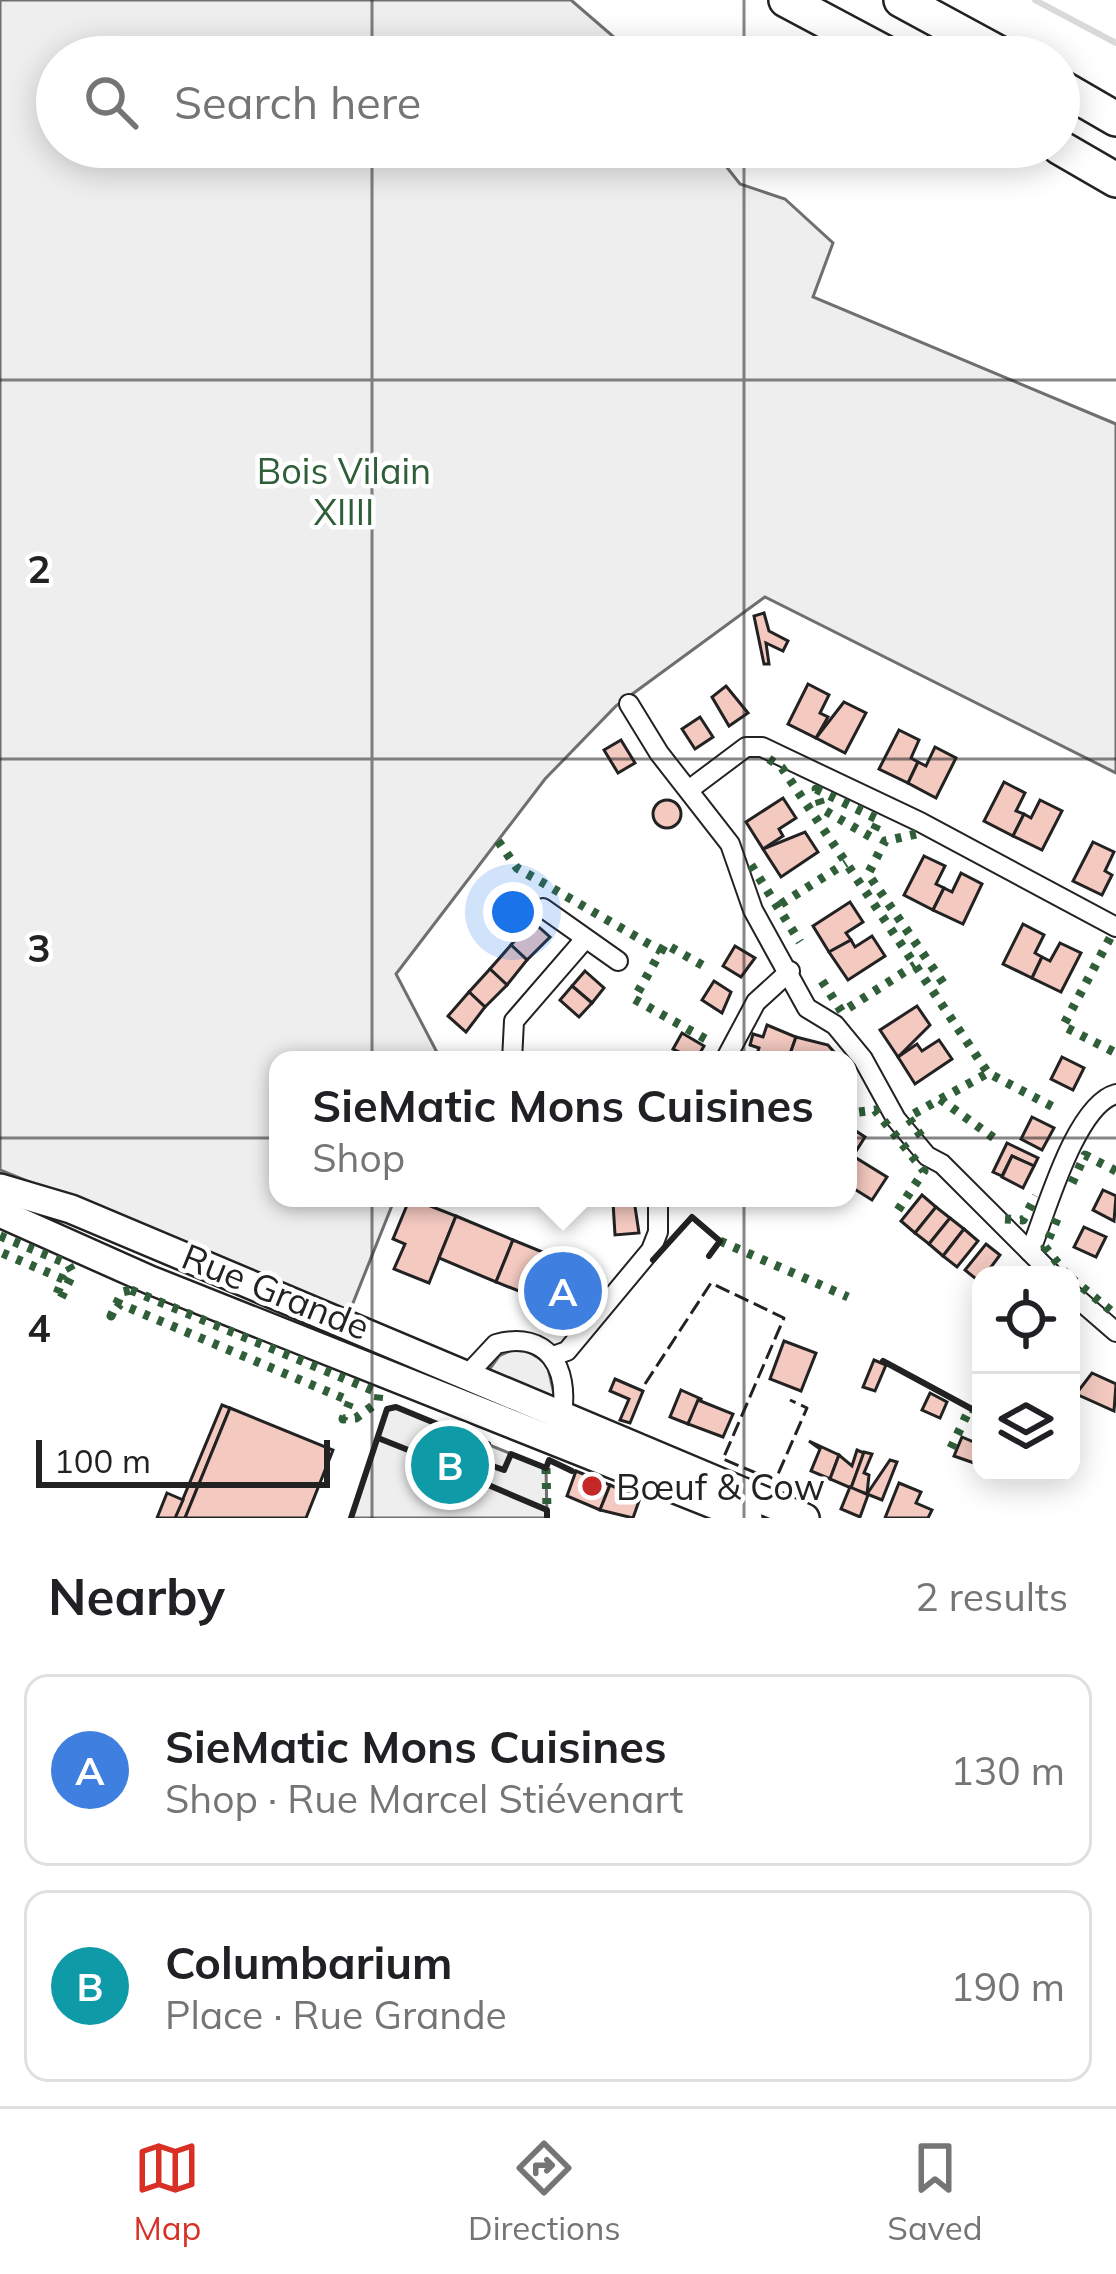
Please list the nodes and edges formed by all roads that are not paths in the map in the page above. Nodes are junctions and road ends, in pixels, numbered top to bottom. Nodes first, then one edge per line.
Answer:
1 (786, 0) edge
2 (901, 0) edge
3 (854, 36) edge
4 (967, 36) edge
5 (1080, 98) edge
6 (1116, 118) edge
7 (1080, 159) edge
8 (1116, 180) edge
9 (629, 704) dead end
10 (690, 789) junction
11 (543, 908) dead end
12 (1116, 927) edge
13 (585, 939) junction
14 (618, 961) dead end
15 (790, 971) junction
16 (512, 1051) edge
17 (730, 1051) edge
18 (856, 1051) edge
19 (857, 1052) edge
20 (1116, 1094) edge
21 (0, 1188) edge
22 (658, 1207) edge
23 (0, 1214) edge
24 (1030, 1252) junction
25 (1044, 1266) edge
26 (1080, 1300) edge
27 (1116, 1332) edge
28 (554, 1356) junction
29 (468, 1374) junction
30 (562, 1414) junction
31 (528, 1430) junction
32 (748, 1518) edge
33 (805, 1518) edge

1 - 3 highway
2 - 4 highway
5 - 6 highway
7 - 8 highway
9 - 10 street
10 - 12 street
10 - 15 street
11 - 13 street
13 - 14 street
13 - 16 street
15 - 17 street
15 - 18 street
19 - 24 street
20 - 24 street
21 - 29 main road, Rue Grande
22 - 28 street
23 - 31 main road, Rue Grande
24 - 25 street
26 - 27 street
28 - 29 street
28 - 30 street
29 - 30 main road, Rue Grande
30 - 31 street
30 - 33 main road, Rue Grande
31 - 32 main road, Rue Grande

